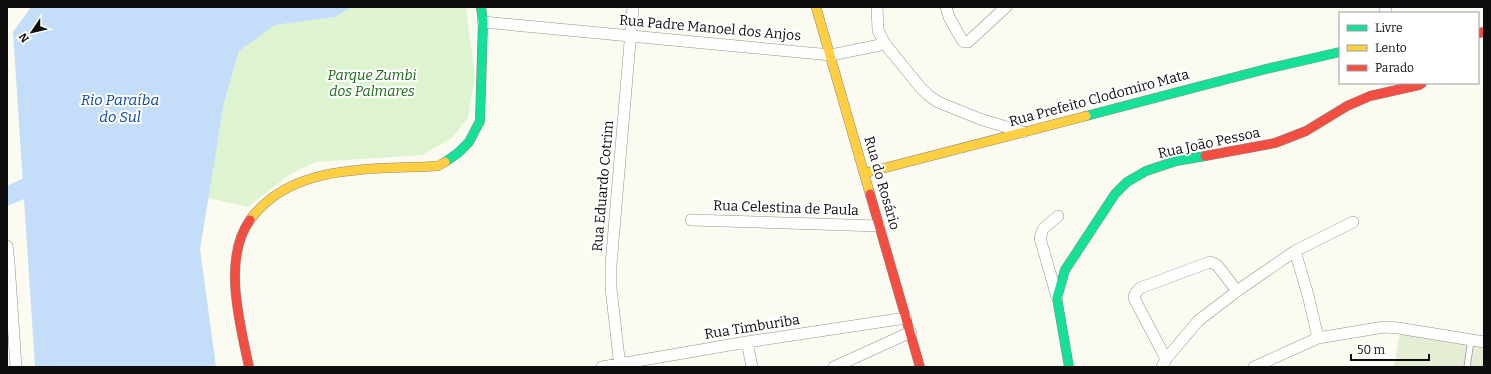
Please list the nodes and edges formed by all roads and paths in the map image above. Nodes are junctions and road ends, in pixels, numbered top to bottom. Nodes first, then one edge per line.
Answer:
1 (481, 7) edge
2 (633, 7) edge
3 (816, 7) edge
4 (877, 7) edge
5 (1006, 7) edge
6 (948, 12) edge
7 (483, 22) junction
8 (630, 35) junction
9 (885, 44) junction
10 (1339, 52) edge
11 (831, 55) junction
12 (1418, 84) edge
13 (1023, 132) junction
14 (865, 173) junction
15 (1058, 216) dead end
16 (691, 220) dead end
17 (1353, 222) dead end
18 (879, 226) junction
19 (7, 246) edge
20 (1295, 251) junction
21 (8, 263) edge
22 (1237, 291) junction
23 (1057, 298) junction
24 (906, 318) junction
25 (911, 332) junction
26 (1318, 338) junction
27 (1471, 340) junction
28 (747, 342) junction
29 (1484, 342) edge
30 (1164, 363) edge
31 (620, 366) edge
32 (16, 367) edge
33 (249, 367) edge
34 (602, 367) edge
35 (752, 367) edge
36 (834, 367) edge
37 (920, 367) edge
38 (1069, 367) edge
39 (1254, 367) edge
40 (1467, 367) edge

1 - 7 street
2 - 8 street, Rua Eduardo Cotrim
3 - 11 street, Rua do Rosário
4 - 9 street
5 - 6 street
7 - 8 street, Rua Padre Manoel dos Anjos
7 - 33 street
8 - 11 street, Rua Padre Manoel dos Anjos
8 - 31 street, Rua Eduardo Cotrim
9 - 11 street, Rua Padre Manoel dos Anjos
9 - 13 street
10 - 13 street, Rua Prefeito Clodomiro Mata
11 - 14 street, Rua do Rosário
12 - 23 street, Rua João Pessoa
13 - 14 street, Rua Prefeito Clodomiro Mata
14 - 18 street, Rua do Rosário
15 - 23 street
16 - 18 street, Rua Celestina de Paula
17 - 20 street
18 - 24 street, Rua do Rosário
19 - 21 street
20 - 22 street
20 - 26 street
21 - 32 street
22 - 30 street
22 - 30 street
23 - 38 street, Rua João Pessoa
24 - 25 street, Rua do Rosário
24 - 28 street, Rua Timburiba
25 - 36 street
25 - 37 street, Rua do Rosário
26 - 27 street
26 - 39 street
27 - 29 street
27 - 40 lane
28 - 31 street, Rua Timburiba
28 - 35 street
31 - 34 street, Rua Timburiba

